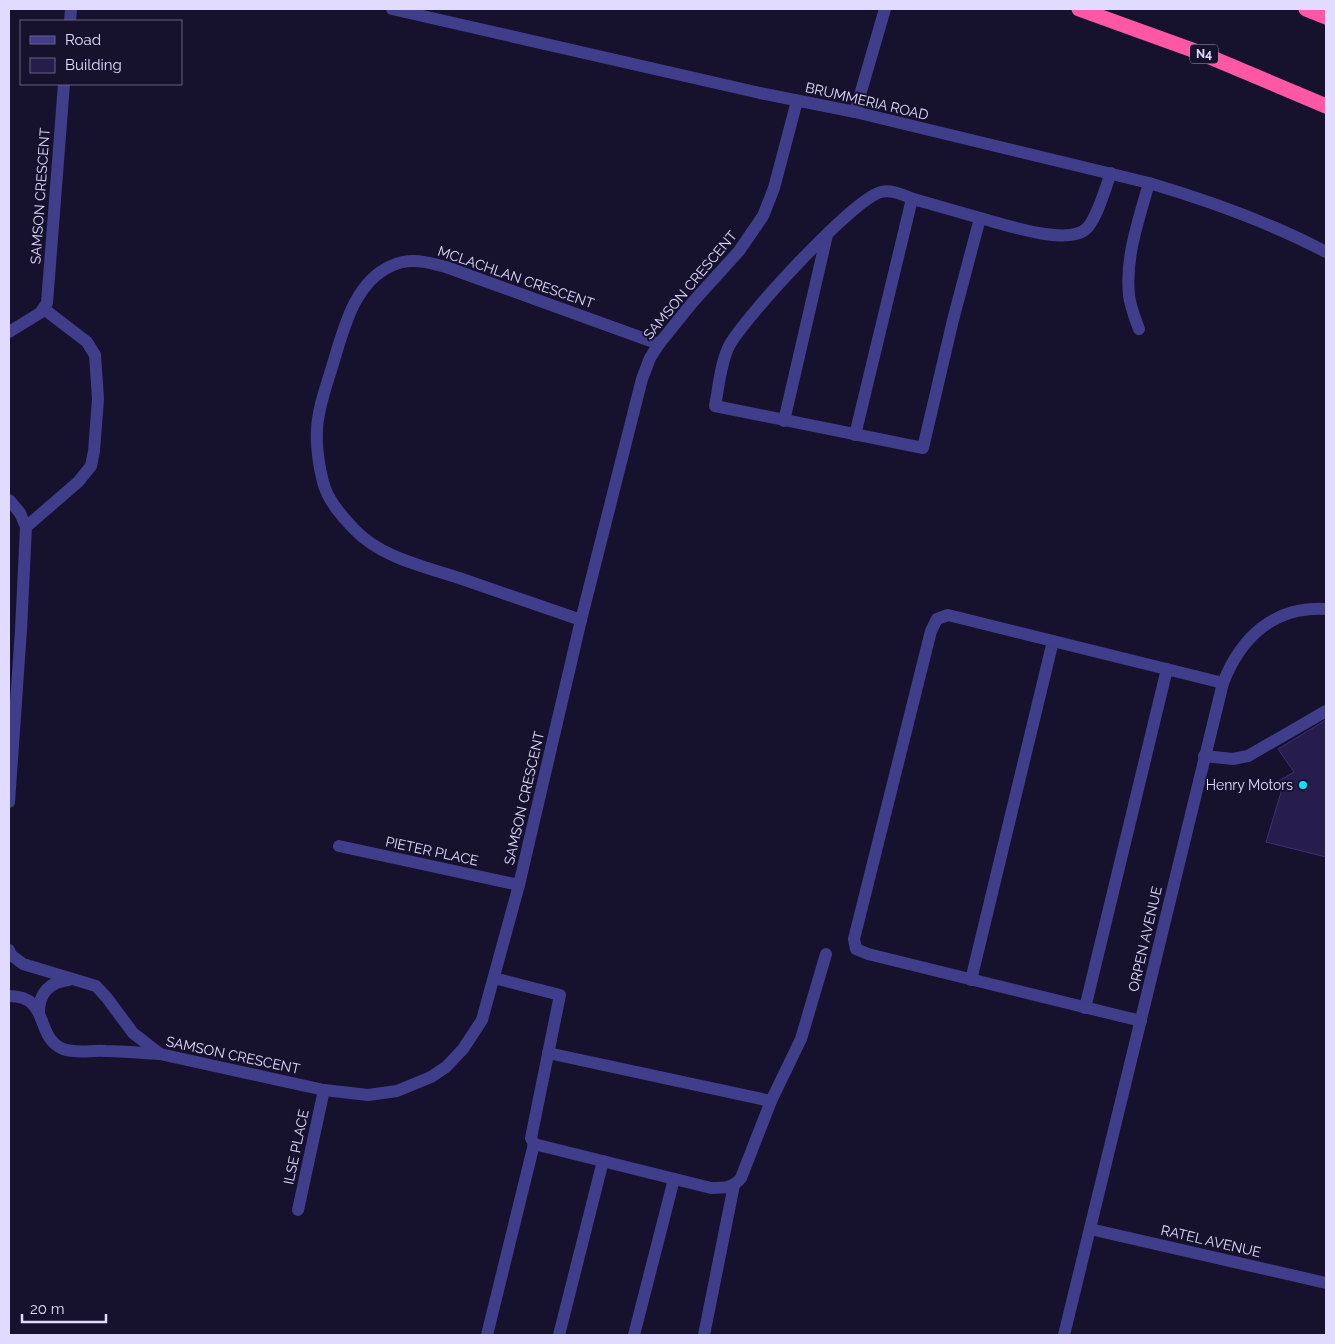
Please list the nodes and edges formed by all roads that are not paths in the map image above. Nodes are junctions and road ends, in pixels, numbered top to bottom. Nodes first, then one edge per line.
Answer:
1 (392, 9) edge
2 (885, 9) edge
3 (1079, 9) edge
4 (1306, 9) edge
5 (1326, 17) edge
6 (64, 85) edge
7 (797, 101) junction
8 (1326, 106) edge
9 (855, 112) junction
10 (1111, 174) junction
11 (1149, 183) junction
12 (912, 199) junction
13 (980, 218) junction
14 (827, 235) junction
15 (1326, 252) edge
16 (44, 309) junction
17 (1139, 329) dead end
18 (9, 332) edge
19 (659, 344) junction
20 (784, 421) junction
21 (855, 434) junction
22 (9, 500) edge
23 (26, 527) junction
24 (1326, 609) edge
25 (581, 620) junction
26 (1053, 641) junction
27 (1167, 669) junction
28 (1223, 683) junction
29 (1326, 711) edge
30 (1204, 756) junction
31 (9, 802) edge
32 (339, 846) dead end
33 (519, 885) junction
34 (9, 950) edge
35 (826, 954) dead end
36 (494, 978) junction
37 (72, 980) junction
38 (971, 980) junction
39 (9, 996) edge
40 (1085, 1008) junction
41 (40, 1012) junction
42 (1141, 1022) junction
43 (548, 1053) junction
44 (160, 1054) junction
45 (324, 1090) junction
46 (771, 1101) junction
47 (534, 1144) junction
48 (603, 1162) junction
49 (674, 1179) junction
50 (734, 1185) junction
51 (298, 1210) dead end
52 (1090, 1229) junction
53 (1326, 1283) edge
54 (487, 1335) edge
55 (558, 1335) edge
56 (634, 1335) edge
57 (704, 1335) edge
58 (1064, 1335) edge

1 - 7 street, BRUMMERIA ROAD
2 - 9 street
3 - 8 highway, N4
4 - 5 highway
6 - 16 street, SAMSON CRESCENT
7 - 9 street, BRUMMERIA ROAD
7 - 19 street, SAMSON CRESCENT
9 - 10 street, BRUMMERIA ROAD
10 - 11 street, BRUMMERIA ROAD
10 - 13 street
11 - 15 street, BRUMMERIA ROAD
11 - 17 street
12 - 13 street
12 - 14 street
12 - 21 street
13 - 21 street
14 - 20 street
14 - 20 street
16 - 18 street
16 - 23 street
19 - 25 street, SAMSON CRESCENT
19 - 25 street, MCLACHLAN CRESCENT
20 - 21 street
22 - 23 street
23 - 31 street
24 - 28 street, ORPEN AVENUE
25 - 33 street, SAMSON CRESCENT
26 - 27 street
26 - 38 street
26 - 38 street
27 - 28 street
27 - 40 street
28 - 30 street, ORPEN AVENUE
29 - 30 street
30 - 42 street, ORPEN AVENUE
32 - 33 street, PIETER PLACE
33 - 36 street, SAMSON CRESCENT
34 - 37 street
35 - 46 street
36 - 43 street
36 - 45 street, SAMSON CRESCENT
37 - 41 street
37 - 44 street
38 - 40 street
39 - 41 street
40 - 42 street
41 - 44 street, SAMSON CRESCENT
42 - 52 street, ORPEN AVENUE
43 - 46 street
43 - 47 street
44 - 45 street, SAMSON CRESCENT
45 - 51 street, ILSE PLACE
46 - 50 street
47 - 48 street
47 - 54 street
48 - 49 street
48 - 55 street
49 - 50 street
49 - 56 street
50 - 57 street
52 - 53 street, RATEL AVENUE
52 - 58 street, ORPEN AVENUE

